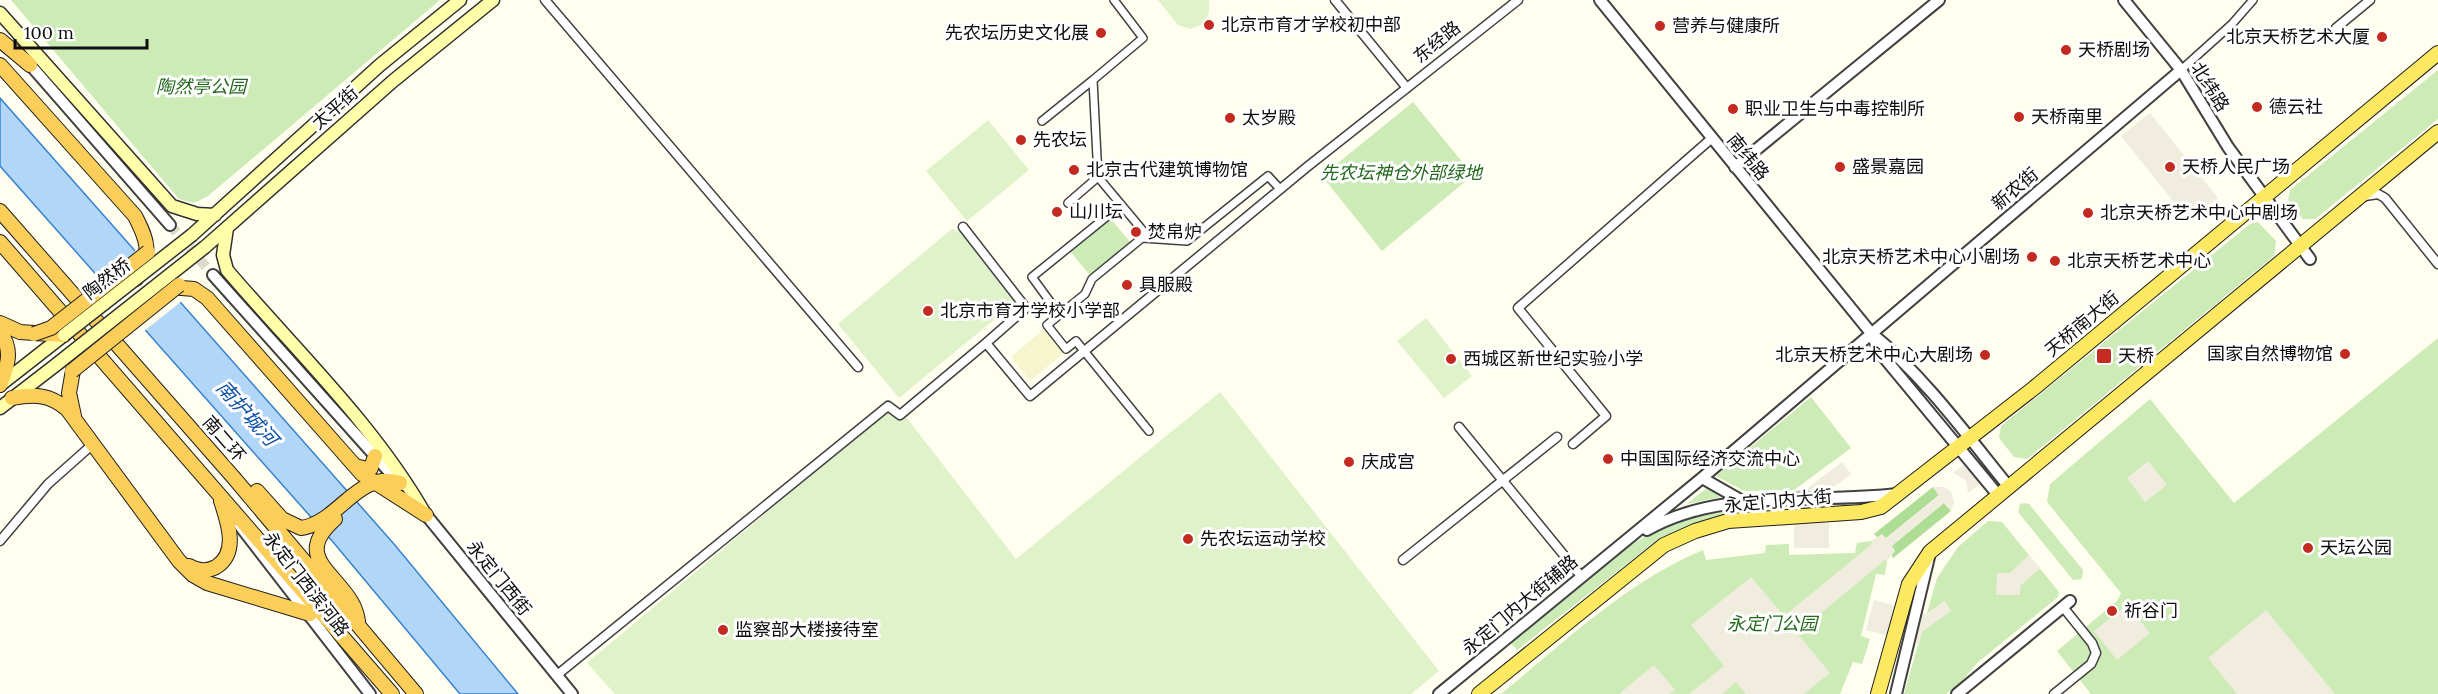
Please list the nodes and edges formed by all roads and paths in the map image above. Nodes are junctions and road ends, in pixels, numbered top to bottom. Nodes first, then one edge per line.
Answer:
1 (460, 0) edge
2 (493, 0) edge
3 (545, 0) edge
4 (1114, 0) edge
5 (1335, 0) edge
6 (1518, 0) edge
7 (1600, 0) edge
8 (1939, 0) edge
9 (2124, 0) edge
10 (2253, 0) edge
11 (2370, 0) edge
12 (0, 13) edge
13 (2336, 28) dead end
14 (0, 31) edge
15 (0, 40) edge
16 (2438, 53) edge
17 (0, 65) edge
18 (30, 65) junction
19 (2181, 70) junction
20 (1093, 80) junction
21 (1407, 88) junction
22 (1042, 121) dead end
23 (2437, 134) edge
24 (1712, 138) junction
25 (1735, 167) junction
26 (1098, 177) junction
27 (1280, 189) junction
28 (2262, 197) junction
29 (2359, 198) junction
30 (1068, 203) dead end
31 (1121, 205) junction
32 (0, 211) edge
33 (215, 215) junction
34 (170, 225) tunnel mouth
35 (963, 227) dead end
36 (227, 228) junction
37 (192, 234) joint
38 (1149, 238) junction
39 (0, 243) edge
40 (205, 247) joint
41 (2300, 248) junction
42 (148, 252) junction
43 (2310, 259) dead end
44 (2438, 264) edge
45 (213, 275) tunnel mouth
46 (136, 279) junction
47 (179, 285) junction
48 (157, 286) junction
49 (1059, 314) junction
50 (0, 323) edge
51 (0, 332) edge
52 (1871, 333) junction
53 (34, 334) junction
54 (64, 335) junction
55 (986, 343) junction
56 (76, 349) junction
57 (1084, 351) junction
58 (858, 367) dead end
59 (72, 371) junction
60 (0, 385) edge
61 (12, 398) junction
62 (0, 408) edge
63 (74, 416) junction
64 (1459, 427) dead end
65 (1149, 431) dead end
66 (1557, 437) dead end
67 (1964, 442) junction
68 (93, 444) junction
69 (1573, 444) dead end
70 (375, 456) junction
71 (353, 465) junction
72 (234, 478) junction
73 (1702, 478) junction
74 (1503, 481) junction
75 (377, 483) junction
76 (396, 488) junction
77 (2003, 491) junction
78 (359, 492) junction
79 (218, 494) junction
80 (1897, 494) junction
81 (1746, 504) junction
82 (426, 515) junction
83 (0, 542) edge
84 (1623, 543) junction
85 (1930, 552) junction
86 (1403, 560) dead end
87 (179, 561) junction
88 (1581, 576) junction
89 (2066, 604) joint
90 (310, 614) junction
91 (361, 628) junction
92 (557, 675) junction
93 (370, 694) edge
94 (392, 694) edge
95 (416, 694) edge
96 (572, 694) edge
97 (1439, 694) edge
98 (1479, 694) edge
99 (1878, 694) edge
100 (1896, 694) edge
101 (1957, 694) edge
102 (2054, 694) edge

1 - 33 main road, 太平街
2 - 36 main road, 太平街
3 - 58 street
4 - 20 street
5 - 21 street
6 - 21 street, 东经路
7 - 24 street, 南纬路
8 - 25 street
9 - 19 street, 北纬路
10 - 19 street
11 - 13 street
12 - 33 main road
14 - 18 street
15 - 18 highway
16 - 28 main road, 天桥南大街
17 - 42 highway
18 - 34 street
19 - 28 street, 北纬路
19 - 52 street, 新农街
20 - 22 street
20 - 26 street
21 - 27 street, 东经路
23 - 29 main road
24 - 25 street, 南纬路
24 - 69 street
25 - 52 street, 南纬路
26 - 30 street
26 - 31 street
27 - 38 street
27 - 57 street, 东经路
28 - 41 street, 北纬路
28 - 67 main road, 天桥南大街
29 - 41 main road
29 - 44 street
31 - 38 street
31 - 49 street
32 - 72 highway, 南二环
33 - 37 main road, 太平街
35 - 55 street
36 - 40 main road, 太平街
36 - 82 main road
37 - 46 main road, 陶然桥, bridge
38 - 49 street
39 - 79 highway
40 - 48 main road, 陶然桥, bridge
41 - 43 street, 北纬路
41 - 77 main road
42 - 46 highway, bridge
42 - 53 highway, bridge
45 - 70 street
46 - 54 main road, 陶然桥, bridge
47 - 48 highway, bridge
47 - 59 highway, bridge
47 - 71 highway
48 - 56 main road, 陶然桥, bridge
49 - 57 street
50 - 53 highway
51 - 60 highway
52 - 67 street, 南纬路
52 - 73 street, 永定门内大街
53 - 54 highway, bridge
54 - 60 main road, 陶然桥
55 - 57 street, 东经路
55 - 92 street
56 - 59 highway, bridge
56 - 61 main road, 陶然桥, bridge
57 - 65 street
59 - 63 highway
61 - 62 main road, 陶然桥
61 - 63 highway
63 - 68 highway
64 - 74 street
66 - 74 street
67 - 77 street, 南纬路
67 - 80 main road, 永定门内大街
68 - 83 street
68 - 87 highway
70 - 71 highway
70 - 76 street
71 - 75 highway
71 - 78 highway
72 - 78 highway
72 - 91 highway, 南二环
73 - 81 street
73 - 84 street, 永定门内大街
74 - 86 street
74 - 88 street
75 - 76 highway
75 - 78 highway
76 - 78 highway
76 - 82 highway
77 - 85 main road
78 - 91 highway
79 - 87 highway
79 - 90 street, 永定门西滨河路
79 - 94 highway
80 - 81 street
80 - 98 main road, 永定门内大街
81 - 84 street
82 - 92 street, 永定门西街
84 - 88 street, 永定门内大街辅路
85 - 99 main road
85 - 100 street
87 - 90 highway
88 - 97 street, 永定门内大街辅路
89 - 101 street
89 - 102 street
90 - 93 street, 永定门西滨河路
91 - 95 highway, 南二环
92 - 96 street, 永定门西街

